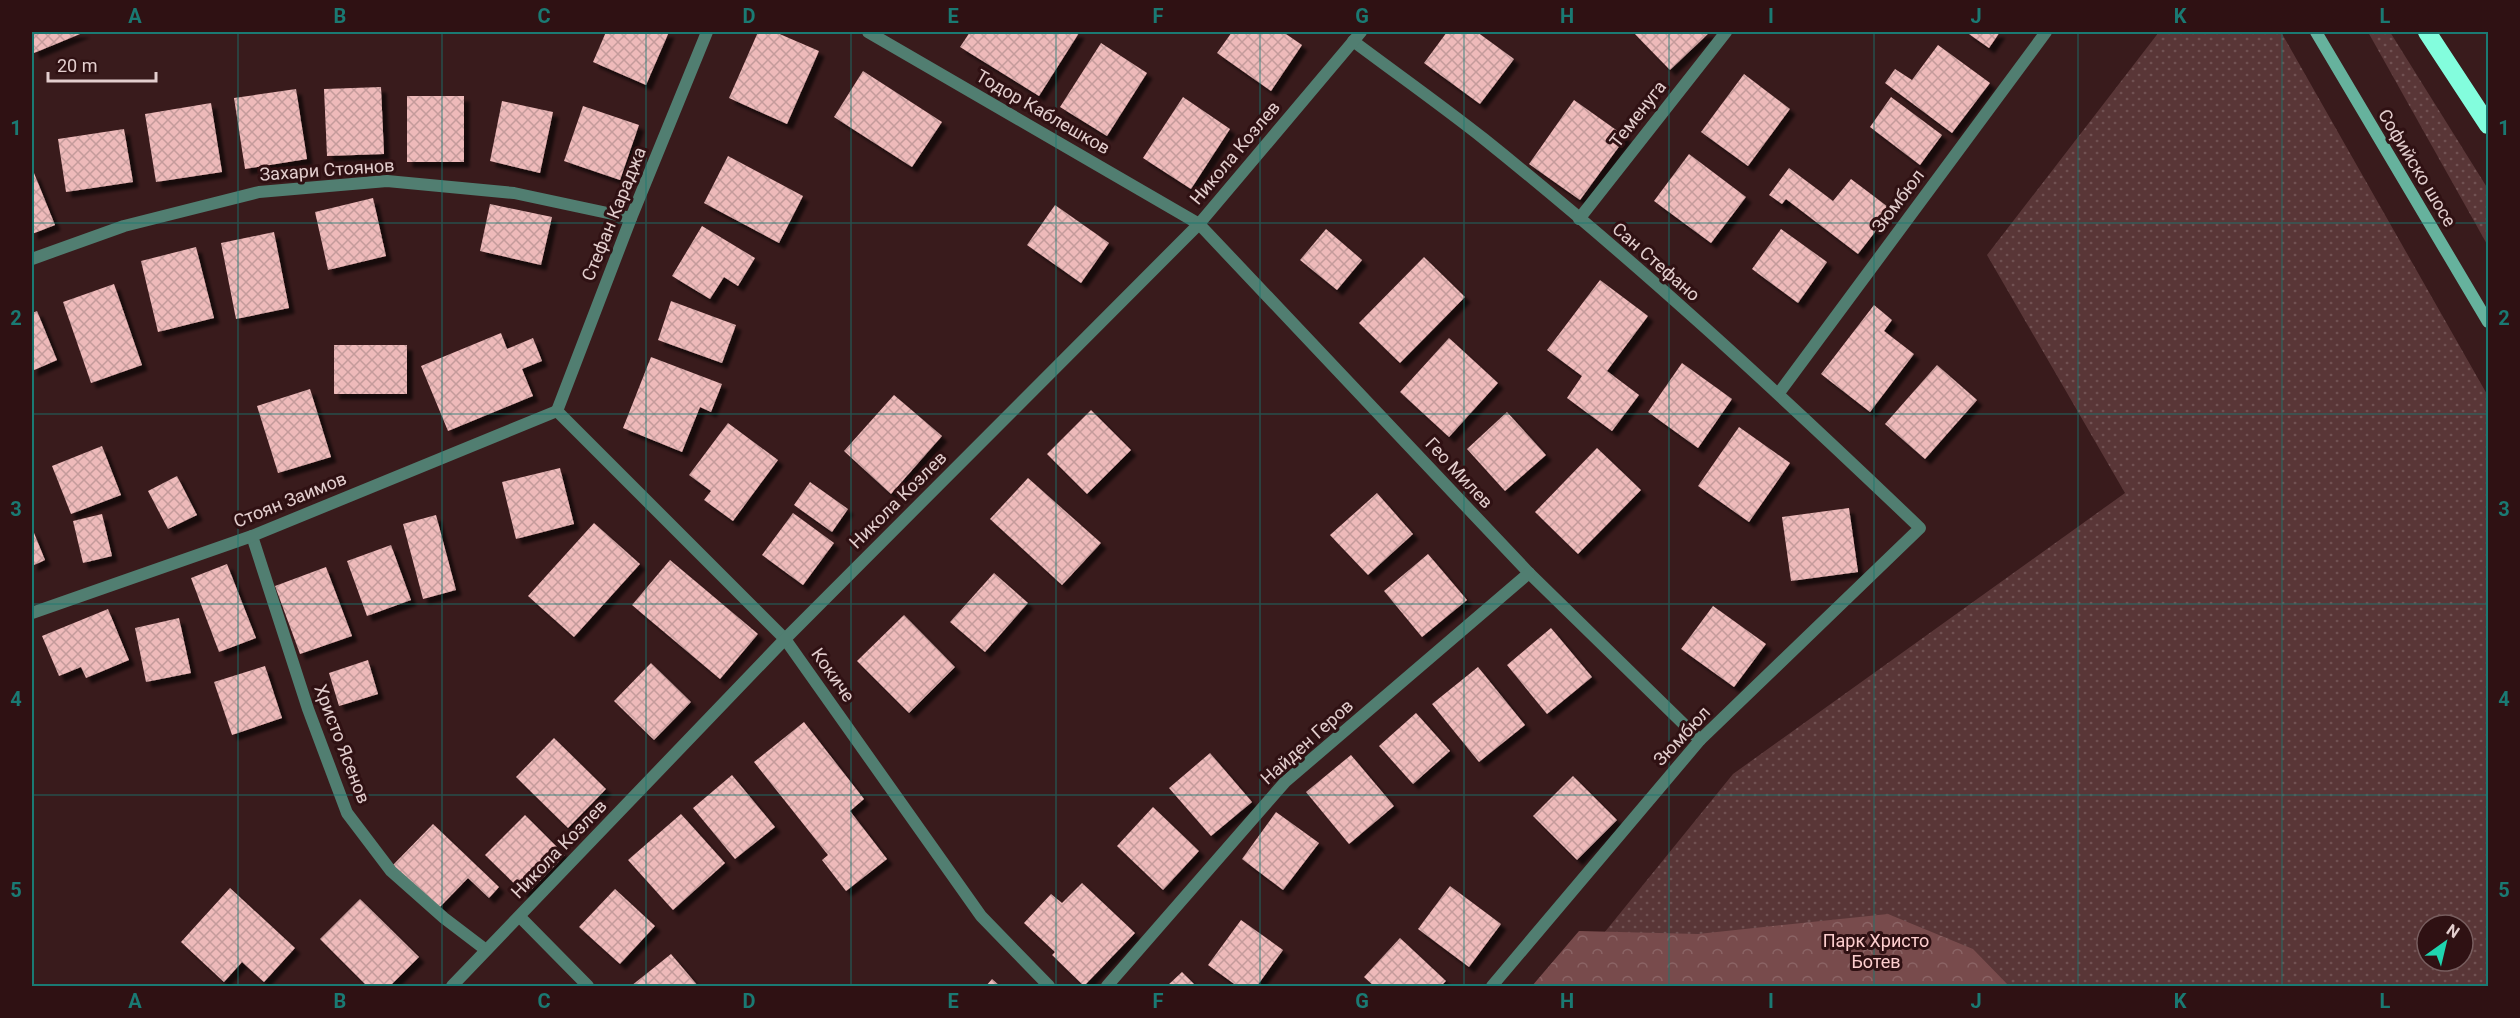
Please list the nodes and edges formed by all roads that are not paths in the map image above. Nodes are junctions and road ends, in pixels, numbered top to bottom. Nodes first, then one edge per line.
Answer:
1 (707, 32) edge
2 (868, 32) edge
3 (1726, 32) edge
4 (2046, 32) edge
5 (2316, 32) edge
6 (2427, 32) edge
7 (1357, 36) edge
8 (2488, 125) edge
9 (631, 218) junction
10 (1579, 219) junction
11 (1199, 224) junction
12 (32, 260) edge
13 (2488, 322) edge
14 (1779, 393) junction
15 (557, 411) junction
16 (1920, 528) joint
17 (252, 536) junction
18 (1528, 573) junction
19 (32, 613) edge
20 (785, 639) junction
21 (1700, 740) junction
22 (520, 917) junction
23 (486, 950) junction
24 (452, 987) edge
25 (588, 987) edge
26 (1049, 987) edge
27 (1107, 987) edge
28 (1492, 987) edge

1 - 9 street, Стефан Караджа
2 - 11 street, Тодор Каблешков
3 - 10 street, Теменуга
4 - 14 street, Зюмбюл
5 - 13 main road, Софийско шосе
6 - 8 highway
7 - 10 street, Сан Стефано
7 - 11 street, Никола Козлев
9 - 12 street, Захари Стоянов
9 - 15 street, Стефан Караджа
10 - 14 street, Сан Стефано
11 - 18 street, Гео Милев
11 - 20 street, Никола Козлев
14 - 16 street, Сан Стефано
15 - 17 street, Стоян Заимов
15 - 20 street, Кокиче
16 - 21 street, Зюмбюл
17 - 19 street, Стоян Заимов
17 - 23 street, Христо Ясенов
18 - 21 street, Гео Милев
18 - 27 street, Найден Геров
20 - 22 street, Никола Козлев
20 - 26 street, Кокиче
21 - 28 street, Зюмбюл
22 - 23 street, Никола Козлев
22 - 25 street
23 - 24 street, Никола Козлев

